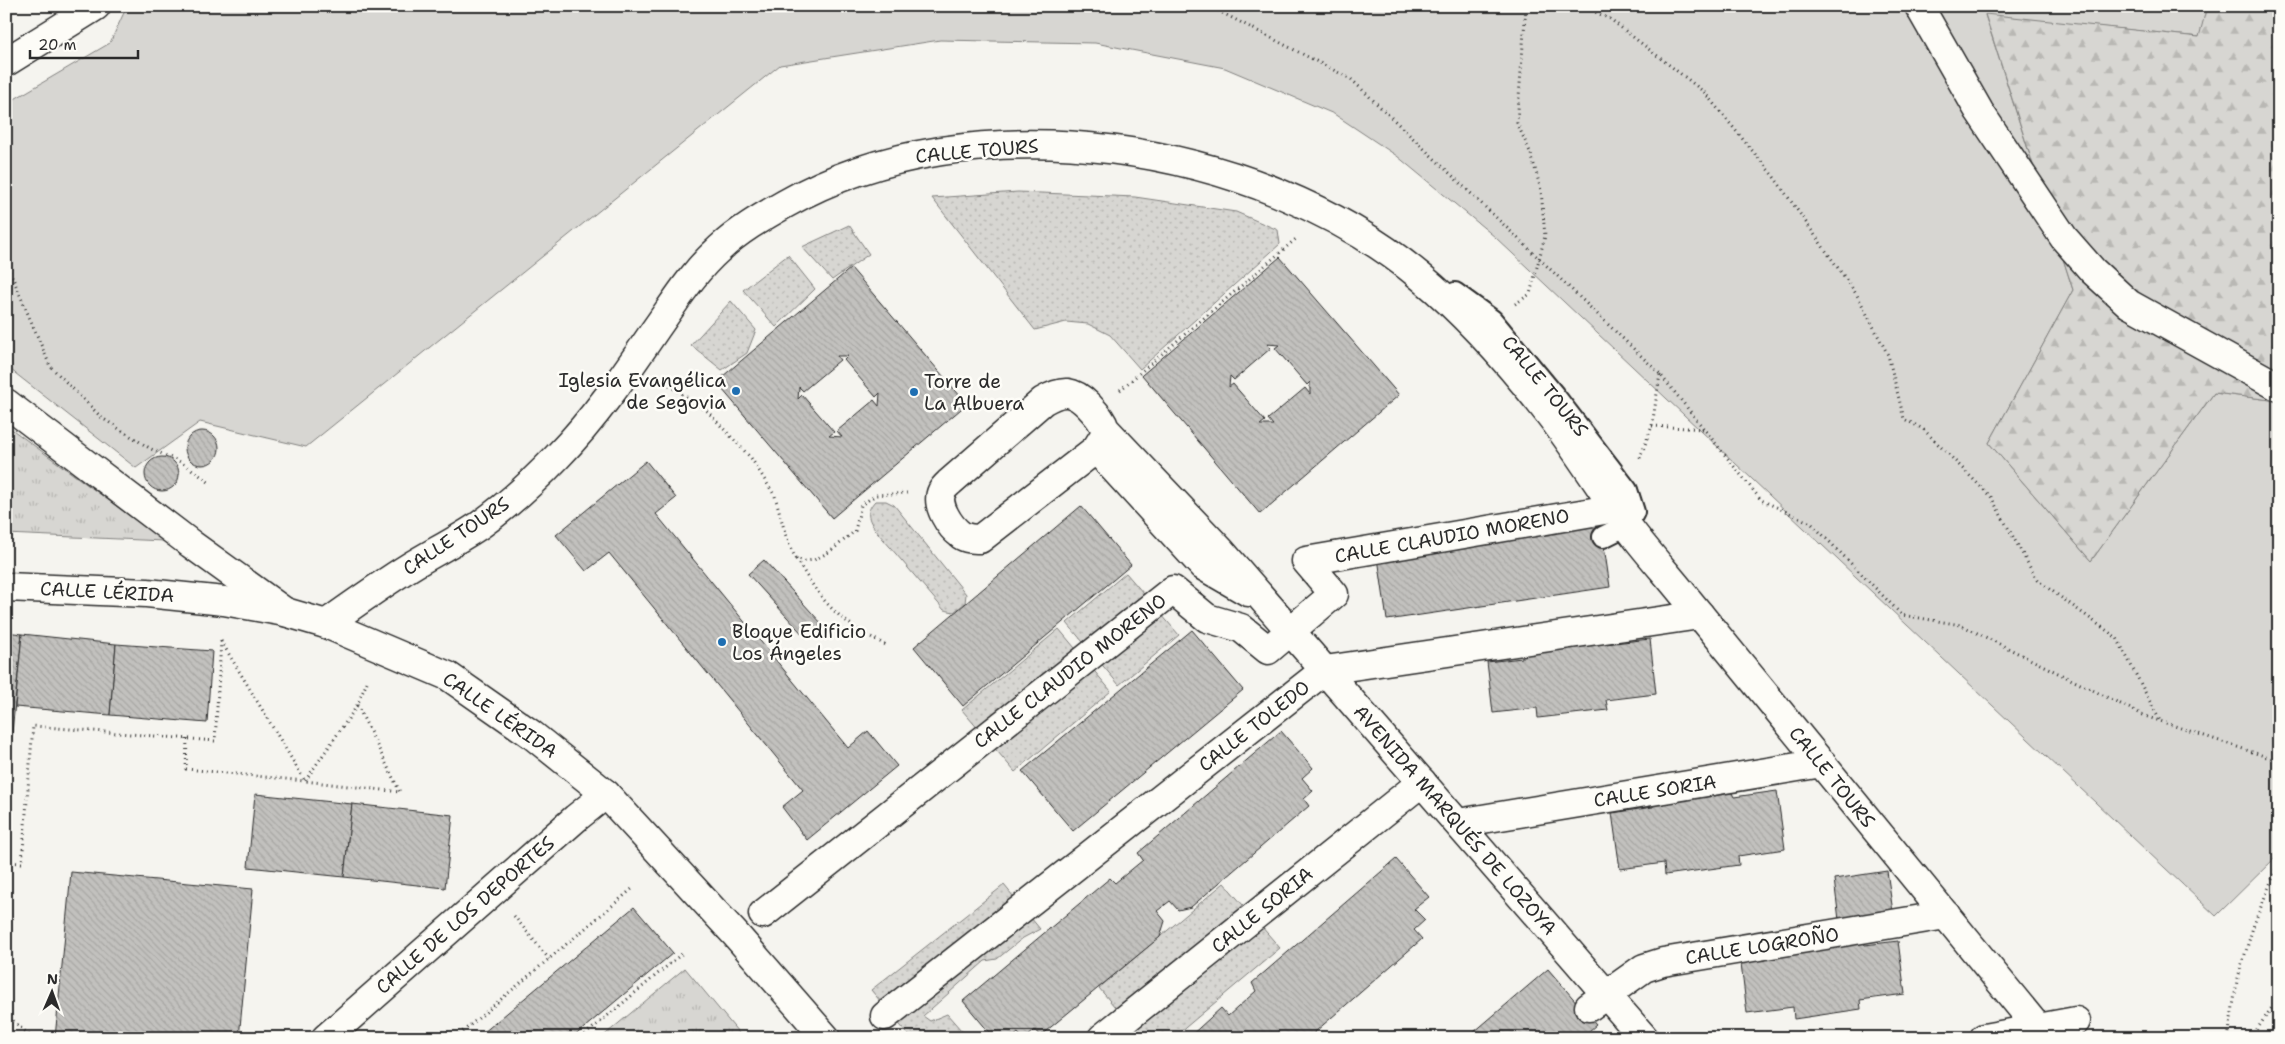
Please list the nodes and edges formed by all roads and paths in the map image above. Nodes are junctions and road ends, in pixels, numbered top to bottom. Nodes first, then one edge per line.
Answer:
1 (96, 6) edge
2 (1210, 6) edge
3 (1526, 6) edge
4 (1582, 6) edge
5 (1919, 6) edge
6 (6, 62) edge
7 (1298, 238) dead end
8 (1539, 258) junction
9 (6, 262) edge
10 (1418, 275) junction
11 (1492, 320) junction
12 (634, 361) junction
13 (1660, 374) junction
14 (2279, 387) edge
15 (6, 403) edge
16 (1652, 426) junction
17 (1704, 429) junction
18 (1098, 430) junction
19 (211, 484) dead end
20 (942, 490) junction
21 (1623, 508) junction
22 (1603, 537) dead end
23 (795, 558) junction
24 (6, 587) edge
25 (285, 612) junction
26 (1700, 615) junction
27 (326, 624) junction
28 (1290, 630) junction
29 (888, 646) dead end
30 (1324, 670) junction
31 (368, 680) dead end
32 (357, 705) junction
33 (2160, 722) junction
34 (187, 739) junction
35 (2279, 761) edge
36 (1822, 763) junction
37 (305, 781) junction
38 (1422, 782) junction
39 (606, 794) junction
40 (1458, 823) junction
41 (6, 862) edge
42 (2279, 862) edge
43 (632, 889) dead end
44 (493, 891) junction
45 (763, 914) dead end
46 (1946, 915) junction
47 (684, 952) dead end
48 (549, 959) junction
49 (2279, 997) edge
50 (1598, 1000) junction
51 (6, 1014) edge
52 (885, 1016) dead end
53 (2076, 1021) dead end
54 (2038, 1028) junction
55 (32, 1038) edge
56 (326, 1038) edge
57 (456, 1038) edge
58 (581, 1038) edge
59 (826, 1038) edge
60 (1102, 1038) edge
61 (1644, 1038) edge
62 (1984, 1038) edge
63 (2228, 1038) edge
64 (2251, 1038) edge

1 - 6 street
2 - 8 path
3 - 8 path
4 - 33 path
5 - 14 street
7 - 18 path
8 - 11 path
8 - 13 path
9 - 19 path
10 - 11 lane, CALLE TOURS
10 - 12 street, CALLE TOURS
10 - 21 street, CALLE TOURS
11 - 21 lane, CALLE TOURS
12 - 23 path
12 - 27 street, CALLE TOURS
13 - 16 path
13 - 17 path
15 - 25 street
16 - 17 path
16 - 21 path
17 - 33 path
18 - 20 street, AVENIDA MARQUÉS DE LOZOYA
18 - 20 street
18 - 28 street, AVENIDA MARQUÉS DE LOZOYA
20 - 23 path
21 - 22 lane
21 - 26 street, CALLE TOURS
21 - 28 street, CALLE CLAUDIO MORENO
23 - 29 path
24 - 25 street, CALLE LÉRIDA
25 - 27 street, CALLE LÉRIDA
26 - 30 street, CALLE TOLEDO
26 - 36 street, CALLE TOURS
27 - 39 street, CALLE LÉRIDA
28 - 30 street, AVENIDA MARQUÉS DE LOZOYA
28 - 45 street, CALLE CLAUDIO MORENO
30 - 38 street, AVENIDA MARQUÉS DE LOZOYA
30 - 52 street, CALLE TOLEDO
31 - 32 path
32 - 37 path
32 - 37 path
33 - 35 path
34 - 37 path
34 - 37 path
34 - 41 path
36 - 40 street, CALLE SORIA
36 - 46 street, CALLE TOURS
38 - 40 street, AVENIDA MARQUÉS DE LOZOYA
38 - 60 street, CALLE SORIA
39 - 44 street, CALLE DE LOS DEPORTES
39 - 59 street, CALLE LÉRIDA
40 - 50 street, AVENIDA MARQUÉS DE LOZOYA
42 - 63 path
43 - 48 path
44 - 48 path
44 - 56 street, CALLE DE LOS DEPORTES
46 - 50 street, CALLE LOGROÑO
46 - 54 street, CALLE TOURS
47 - 58 path
48 - 57 path
49 - 64 path
50 - 61 street, AVENIDA MARQUÉS DE LOZOYA
51 - 55 path
53 - 54 street
54 - 62 street

